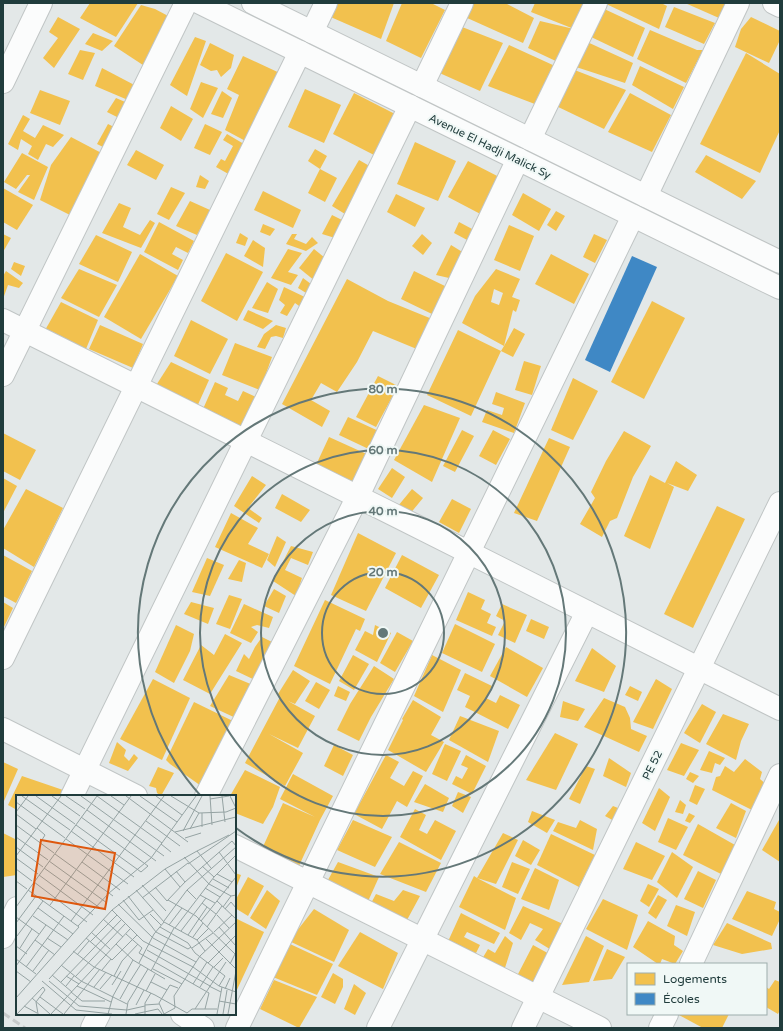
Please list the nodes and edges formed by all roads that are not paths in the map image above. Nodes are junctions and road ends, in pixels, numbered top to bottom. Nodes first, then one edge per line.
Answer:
1 (42, 3) edge
2 (186, 3) edge
3 (200, 3) edge
4 (253, 3) edge
5 (326, 3) edge
6 (462, 3) edge
7 (596, 3) edge
8 (738, 3) edge
9 (774, 3) edge
10 (780, 6) edge
11 (312, 32) junction
12 (300, 52) junction
13 (9, 55) edge
14 (3, 82) edge
15 (422, 86) junction
16 (410, 106) junction
17 (530, 139) junction
18 (518, 159) junction
19 (646, 196) junction
20 (634, 216) junction
21 (780, 262) edge
22 (780, 288) edge
23 (3, 320) edge
24 (25, 331) junction
25 (3, 376) edge
26 (136, 386) junction
27 (246, 442) junction
28 (358, 496) junction
29 (780, 503) edge
30 (470, 553) junction
31 (587, 612) junction
32 (3, 658) edge
33 (699, 668) junction
34 (780, 709) edge
35 (3, 730) edge
36 (85, 770) junction
37 (780, 776) edge
38 (72, 795) edge
39 (134, 795) edge
40 (207, 795) edge
41 (236, 846) edge
42 (309, 882) junction
43 (13, 909) edge
44 (3, 937) edge
45 (422, 939) junction
46 (691, 963) edge
47 (538, 997) junction
48 (98, 1015) edge
49 (184, 1015) edge
50 (666, 1015) edge
51 (92, 1028) edge
52 (203, 1028) edge
53 (238, 1028) edge
54 (378, 1028) edge
55 (523, 1028) edge
56 (600, 1028) edge
57 (660, 1028) edge

1 - 13 street
2 - 24 street
3 - 12 street, Avenue El Hadji Malick Sy
4 - 11 street
5 - 11 street
6 - 15 street
7 - 17 street
8 - 19 street
9 - 10 street
11 - 15 street
12 - 16 street, Avenue El Hadji Malick Sy
12 - 26 street
13 - 14 street
15 - 17 street
16 - 18 street, Avenue El Hadji Malick Sy
16 - 27 street
17 - 19 street
18 - 20 street, Avenue El Hadji Malick Sy
18 - 28 street
19 - 21 street
20 - 22 street, Avenue El Hadji Malick Sy
20 - 30 street
23 - 24 street
24 - 25 street
24 - 26 street
26 - 27 street
26 - 32 street
27 - 28 street
27 - 36 street
28 - 30 street
28 - 40 street
29 - 33 street, PE 52
30 - 31 street
30 - 42 street
31 - 33 street
31 - 45 street
33 - 34 street
33 - 47 street, PE 52
35 - 36 street
36 - 38 street
36 - 39 street
37 - 46 street
41 - 42 street
42 - 45 street
42 - 53 street
43 - 44 street
45 - 47 street
45 - 54 street
47 - 55 street, PE 52
47 - 56 street
48 - 51 street
49 - 52 street
50 - 57 street

